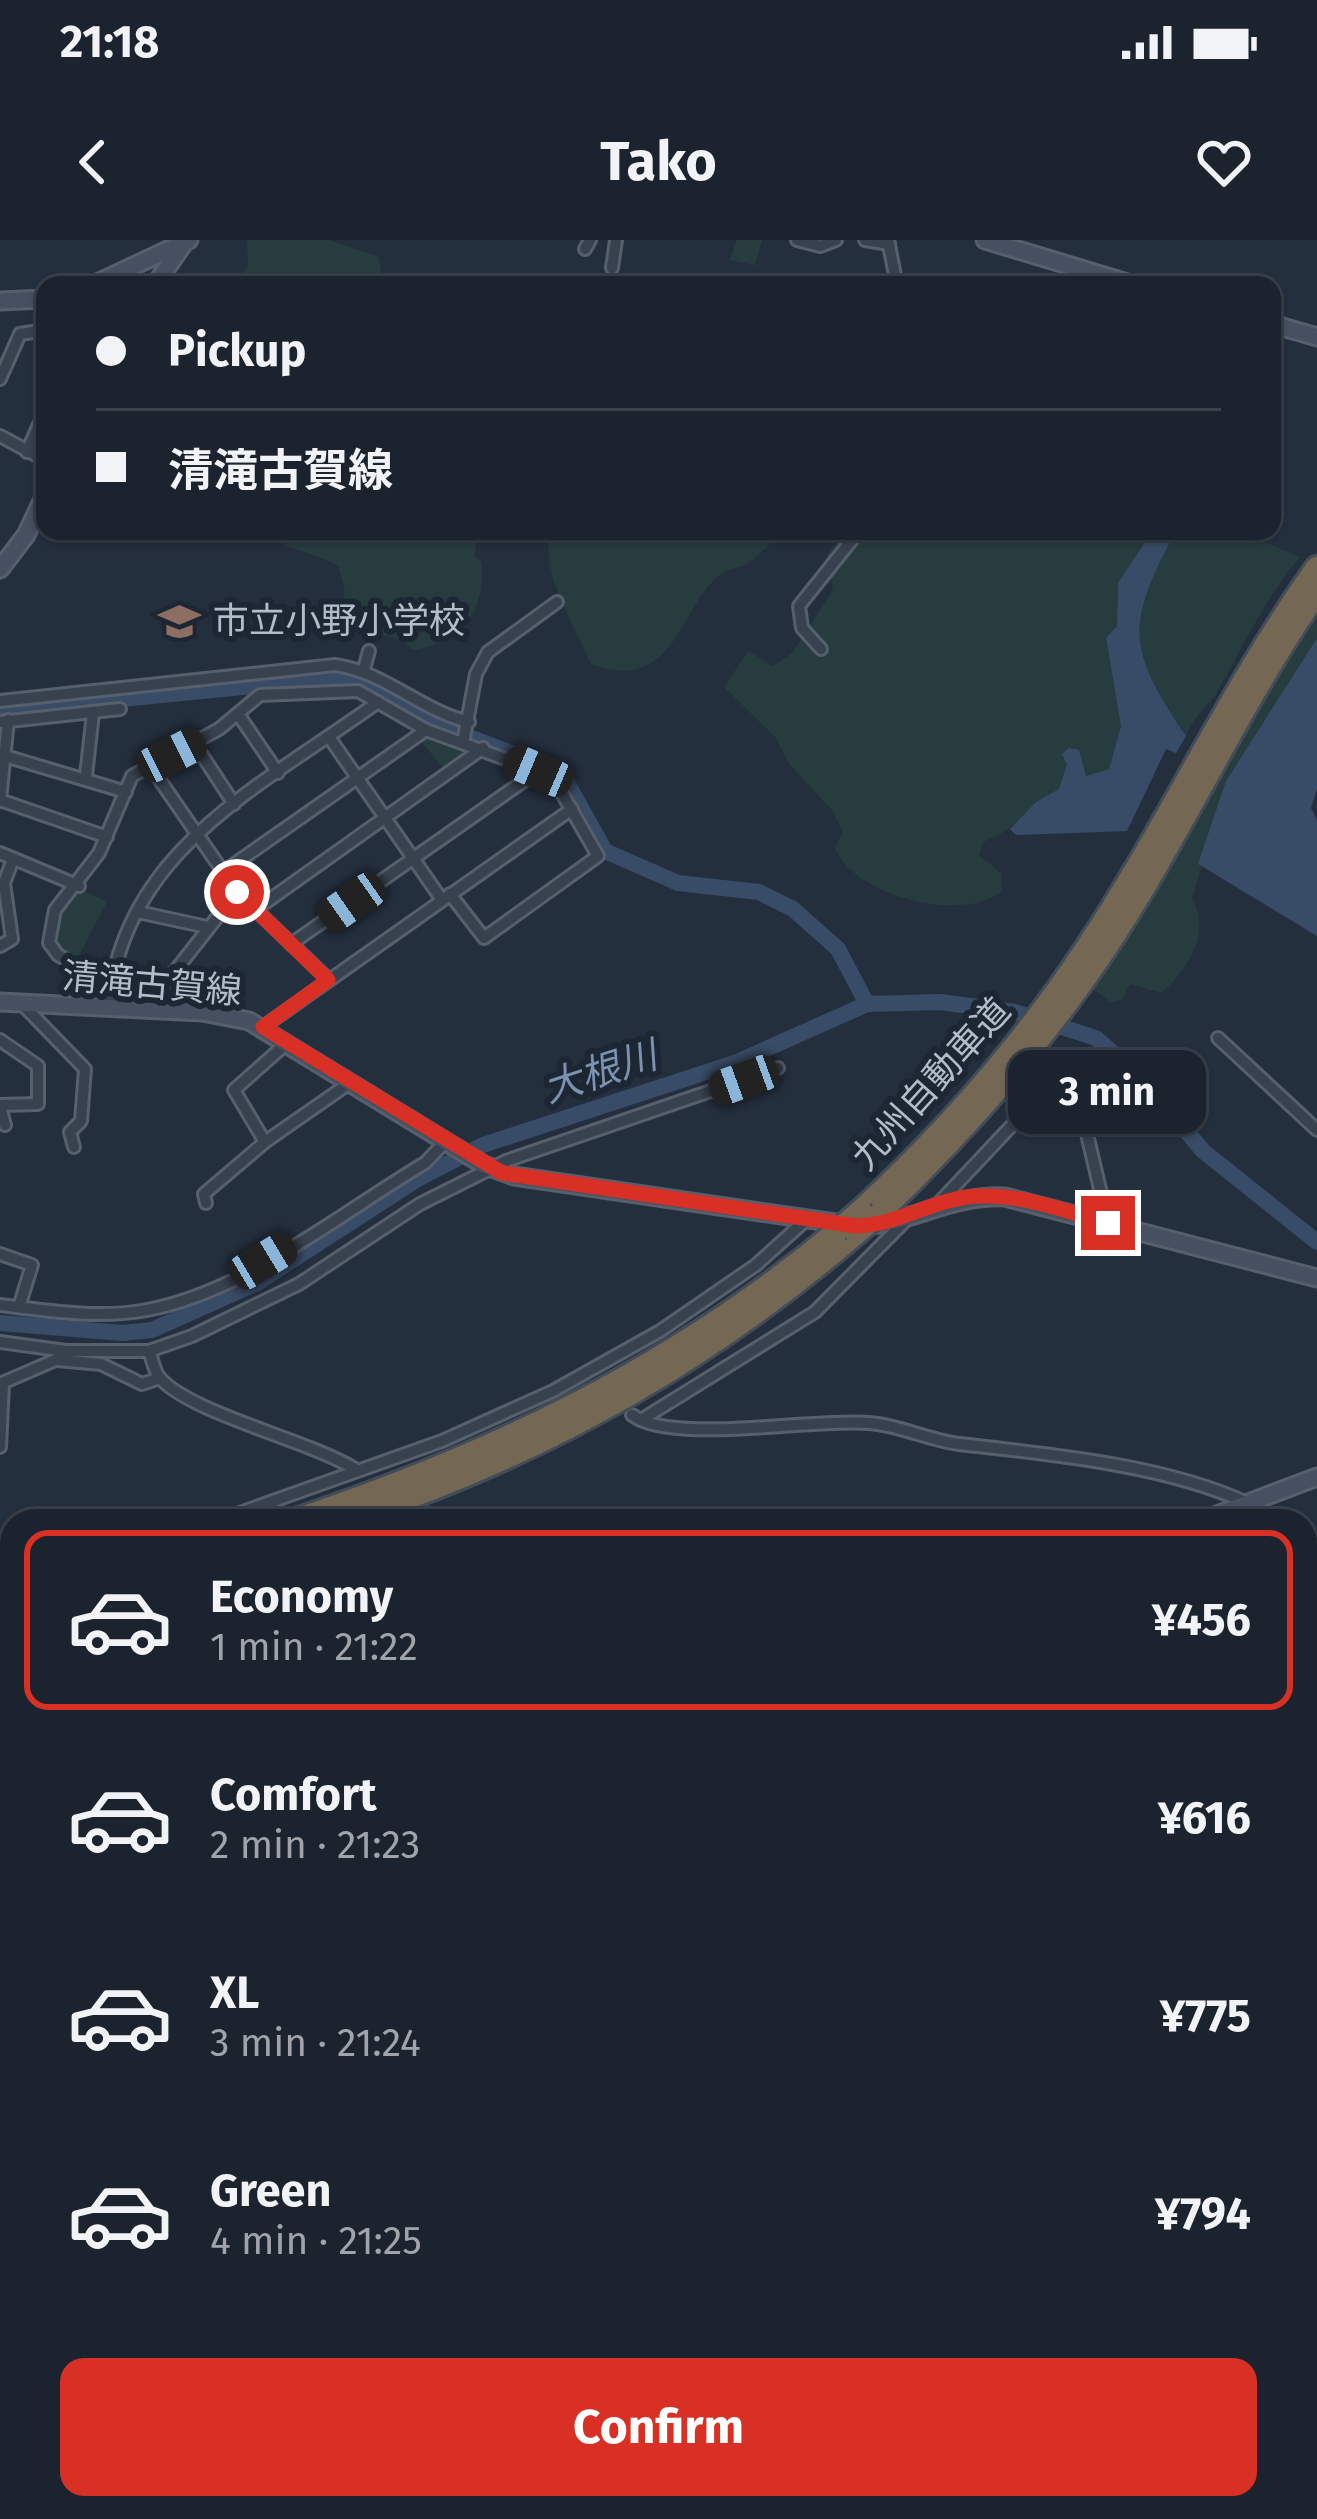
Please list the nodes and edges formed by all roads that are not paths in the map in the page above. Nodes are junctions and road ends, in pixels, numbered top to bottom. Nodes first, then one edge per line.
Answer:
1 (616, 240) edge
2 (797, 240) edge
3 (836, 240) edge
4 (865, 240) edge
5 (985, 240) edge
6 (187, 241) edge
7 (889, 242) edge
8 (138, 265) junction
9 (611, 268) dead end
10 (114, 276) edge
11 (150, 276) edge
12 (159, 276) edge
13 (895, 276) edge
14 (1104, 276) edge
15 (36, 300) edge
16 (0, 302) edge
17 (1281, 327) edge
18 (36, 331) edge
19 (1317, 338) edge
20 (0, 379) edge
21 (36, 431) edge
22 (0, 436) edge
23 (27, 452) junction
24 (36, 456) edge
25 (36, 510) edge
26 (852, 540) edge
27 (3, 560) edge
28 (1317, 567) edge
29 (1317, 593) edge
30 (557, 602) dead end
31 (821, 649) dead end
32 (369, 651) dead end
33 (364, 669) junction
34 (0, 701) edge
35 (378, 702) junction
36 (120, 710) dead end
37 (93, 713) junction
38 (238, 714) junction
39 (4, 721) edge
40 (469, 722) junction
41 (426, 730) junction
42 (329, 737) junction
43 (194, 743) junction
44 (464, 743) junction
45 (483, 748) junction
46 (5, 756) junction
47 (150, 766) junction
48 (538, 771) junction
49 (278, 773) junction
50 (86, 776) junction
51 (357, 778) junction
52 (126, 792) junction
53 (0, 801) edge
54 (234, 804) junction
55 (572, 808) junction
56 (386, 818) junction
57 (195, 832) junction
58 (107, 837) junction
59 (0, 854) edge
60 (14, 859) junction
61 (414, 859) junction
62 (223, 872) junction
63 (79, 886) junction
64 (237, 892) junction
65 (446, 897) junction
66 (255, 910) junction
67 (138, 912) junction
68 (207, 928) junction
69 (291, 944) junction
70 (0, 946) edge
71 (328, 980) junction
72 (110, 985) junction
73 (1066, 991) junction
74 (0, 1002) edge
75 (21, 1003) junction
76 (109, 1006) junction
77 (146, 1008) junction
78 (263, 1027) junction
79 (1219, 1038) dead end
80 (0, 1040) edge
81 (288, 1042) junction
82 (778, 1068) dead end
83 (351, 1082) junction
84 (1032, 1104) dead end
85 (0, 1106) edge
86 (5, 1125) dead end
87 (1317, 1130) edge
88 (1087, 1134) dead end
89 (446, 1141) junction
90 (265, 1142) junction
91 (74, 1147) dead end
92 (488, 1167) junction
93 (206, 1203) dead end
94 (936, 1206) junction
95 (909, 1217) junction
96 (807, 1219) junction
97 (1108, 1223) junction
98 (847, 1232) junction
99 (0, 1254) edge
100 (1317, 1278) edge
101 (0, 1305) edge
102 (19, 1307) junction
103 (0, 1342) edge
104 (149, 1351) junction
105 (62, 1356) junction
106 (600, 1365) junction
107 (160, 1378) junction
108 (608, 1378) dead end
109 (1, 1384) edge
110 (0, 1447) edge
111 (355, 1469) junction
112 (1317, 1477) edge
113 (1247, 1504) junction
114 (249, 1509) edge
115 (325, 1509) edge
116 (374, 1509) edge
117 (1233, 1509) edge

1 - 9 street
2 - 3 street
4 - 7 street
5 - 14 main road
6 - 8 main road
6 - 12 main road
7 - 13 street
8 - 10 main road
8 - 11 main road
15 - 16 main road
17 - 19 main road
18 - 20 street
21 - 23 street
22 - 23 street
23 - 24 street
25 - 27 main road
26 - 31 street
28 - 73 highway, 九州自動車道
29 - 73 highway, 九州自動車道
30 - 40 street
32 - 33 street
33 - 34 street
33 - 40 street
35 - 38 street
35 - 41 street
35 - 42 street
36 - 37 street
37 - 39 street
37 - 50 street
38 - 43 street
38 - 49 street
39 - 46 street
40 - 44 street
41 - 44 street
41 - 51 street
42 - 49 street
42 - 51 street
43 - 47 street
43 - 54 street
44 - 45 street
45 - 48 street
45 - 56 street
46 - 50 street
46 - 53 street
47 - 52 street
47 - 57 street
48 - 55 street
48 - 61 street
49 - 54 street
50 - 52 street
51 - 56 street
51 - 62 street
52 - 58 street
53 - 58 street
54 - 57 street
55 - 65 street
55 - 65 street
56 - 61 street
56 - 66 street
57 - 62 street
57 - 67 street
58 - 63 street
59 - 60 street
60 - 63 street
60 - 70 street
61 - 65 street
61 - 69 street
62 - 64 street
63 - 72 street
64 - 66 street
64 - 68 street
65 - 71 street
66 - 69 street
67 - 68 street
67 - 72 street
68 - 77 street
69 - 71 street
71 - 78 street
72 - 76 street
73 - 98 highway, 九州自動車道, bridge
74 - 75 main road, 清滝古賀線
75 - 76 main road, 清滝古賀線
75 - 91 street
76 - 77 main road, 清滝古賀線
77 - 78 main road, 清滝古賀線
78 - 81 main road, 清滝古賀線
79 - 87 street
80 - 85 street
81 - 83 main road, 清滝古賀線
81 - 90 street
82 - 92 street
83 - 89 main road, 清滝古賀線
83 - 90 street
84 - 94 street
85 - 86 street
88 - 97 street
89 - 92 main road, 清滝古賀線
89 - 102 street
90 - 93 street
92 - 96 main road, 清滝古賀線
92 - 104 street
94 - 95 main road, 清滝古賀線
94 - 97 main road, 清滝古賀線
95 - 96 main road, 清滝古賀線
95 - 113 street
96 - 106 street
97 - 100 main road, 清滝古賀線
98 - 115 highway, 九州自動車道
98 - 116 highway, 九州自動車道
99 - 102 street
101 - 102 street
103 - 105 street
104 - 105 street
104 - 107 street
105 - 107 street
105 - 109 street
106 - 108 street
106 - 111 street
107 - 111 street
109 - 110 street
111 - 114 street
112 - 113 main road
113 - 117 main road

